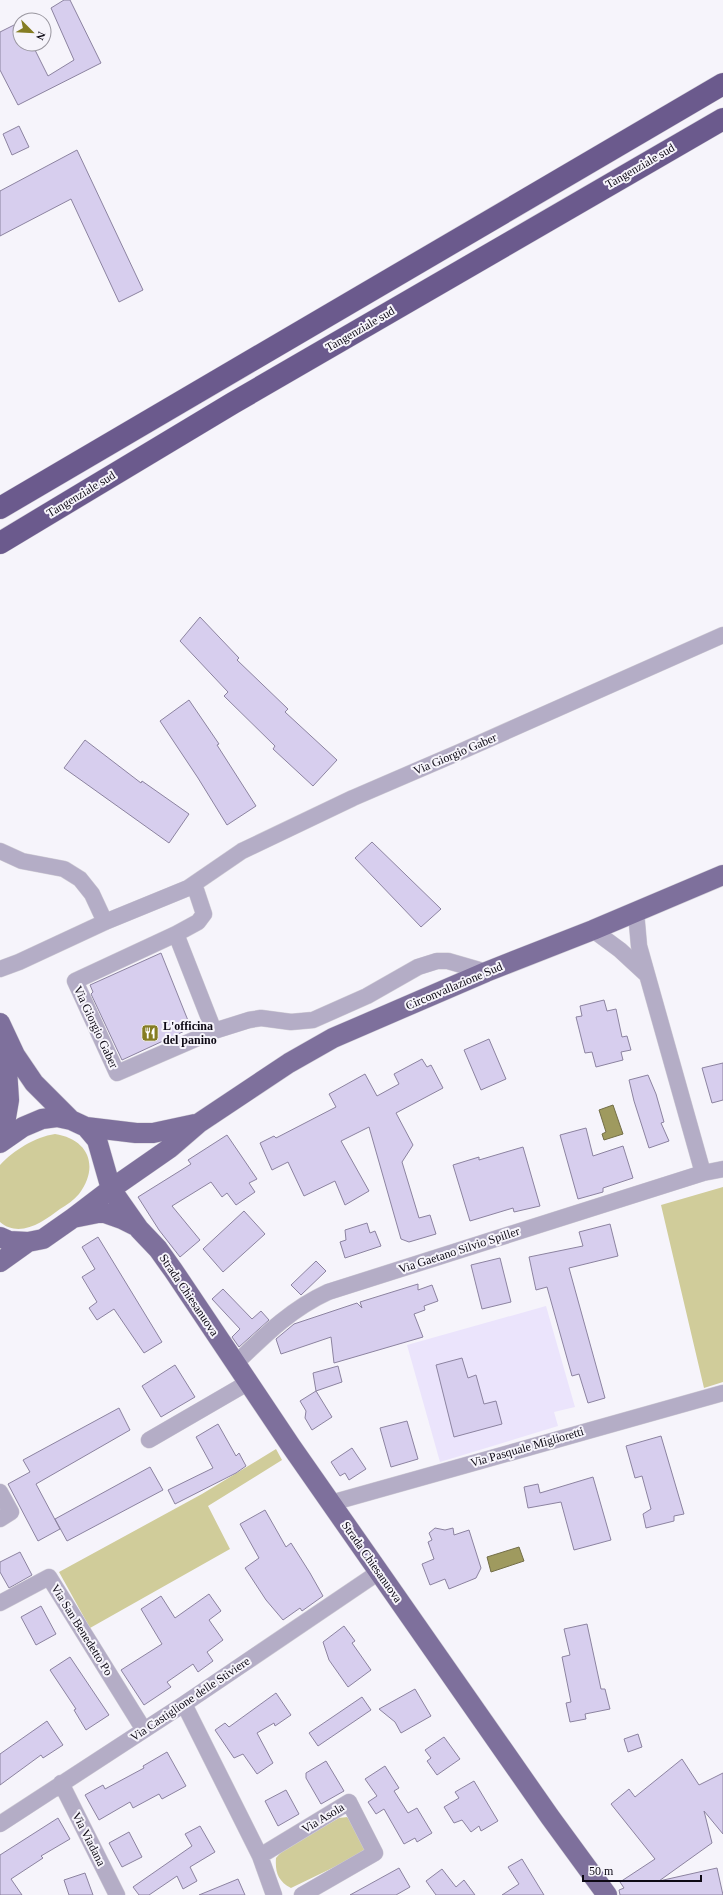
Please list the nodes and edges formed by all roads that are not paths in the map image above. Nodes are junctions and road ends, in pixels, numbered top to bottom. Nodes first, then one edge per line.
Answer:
1 (723, 84) edge
2 (723, 119) edge
3 (723, 134) edge
4 (537, 226) junction
5 (0, 508) edge
6 (0, 543) edge
7 (723, 635) edge
8 (0, 851) edge
9 (723, 875) edge
10 (194, 884) junction
11 (636, 912) junction
12 (105, 922) junction
13 (593, 930) junction
14 (176, 934) junction
15 (0, 969) edge
16 (486, 972) junction
17 (646, 974) junction
18 (0, 1023) edge
19 (221, 1029) junction
20 (0, 1033) edge
21 (78, 1123) junction
22 (199, 1123) junction
23 (1, 1142) edge
24 (723, 1169) edge
25 (703, 1173) junction
26 (111, 1189) junction
27 (73, 1218) junction
28 (139, 1229) junction
29 (0, 1237) edge
30 (28, 1242) junction
31 (0, 1262) edge
32 (236, 1363) junction
33 (249, 1382) junction
34 (723, 1392) edge
35 (149, 1440) dead end
36 (0, 1492) edge
37 (331, 1504) junction
38 (0, 1519) edge
39 (379, 1572) junction
40 (0, 1603) edge
41 (184, 1704) junction
42 (144, 1730) junction
43 (61, 1784) junction
44 (0, 1824) edge
45 (260, 1856) junction
46 (117, 1895) edge
47 (274, 1895) edge
48 (302, 1895) edge
49 (607, 1895) edge

1 - 5 highway
2 - 4 highway, Tangenziale sud
3 - 4 highway
4 - 6 highway, Tangenziale sud
7 - 10 street, Via Giorgio Gaber
8 - 12 street
9 - 11 main road, Circonvallazione Sud
10 - 12 street, Via Giorgio Gaber
10 - 14 street, Via Giorgio Gaber
11 - 13 main road, Circonvallazione Sud
11 - 17 street
12 - 15 street, Via Giorgio Gaber
13 - 16 main road, Circonvallazione Sud
13 - 17 street
14 - 19 street
14 - 19 street, Via Giorgio Gaber
16 - 19 street
16 - 22 main road, Circonvallazione Sud
17 - 25 street
18 - 21 main road
20 - 23 main road, Circonvallazione Sud
21 - 22 main road, Circonvallazione Sud
21 - 23 main road, Circonvallazione Sud
21 - 26 main road
22 - 26 main road, Circonvallazione Sud
24 - 25 street, Via Gaetano Silvio Spiller
25 - 32 street, Via Gaetano Silvio Spiller
26 - 27 main road, Circonvallazione Sud
26 - 28 main road
27 - 28 main road
27 - 30 main road
28 - 32 main road, Strada Chiesanuova
29 - 30 main road
30 - 31 main road
32 - 33 main road, Strada Chiesanuova
33 - 35 street
33 - 37 main road, Strada Chiesanuova
34 - 37 street, Via Pasquale Miglioretti
36 - 38 street
37 - 39 main road, Strada Chiesanuova
39 - 41 street, Via Castiglione delle Stiviere
39 - 49 main road, Strada Chiesanuova
40 - 42 street, Via San Benedetto Po
41 - 42 street, Via Castiglione delle Stiviere
41 - 45 street
42 - 43 street, Via Castiglione delle Stiviere
43 - 44 street, Via Castiglione delle Stiviere
43 - 46 street, Via Viadana
45 - 47 street
45 - 48 street, Via Asola

